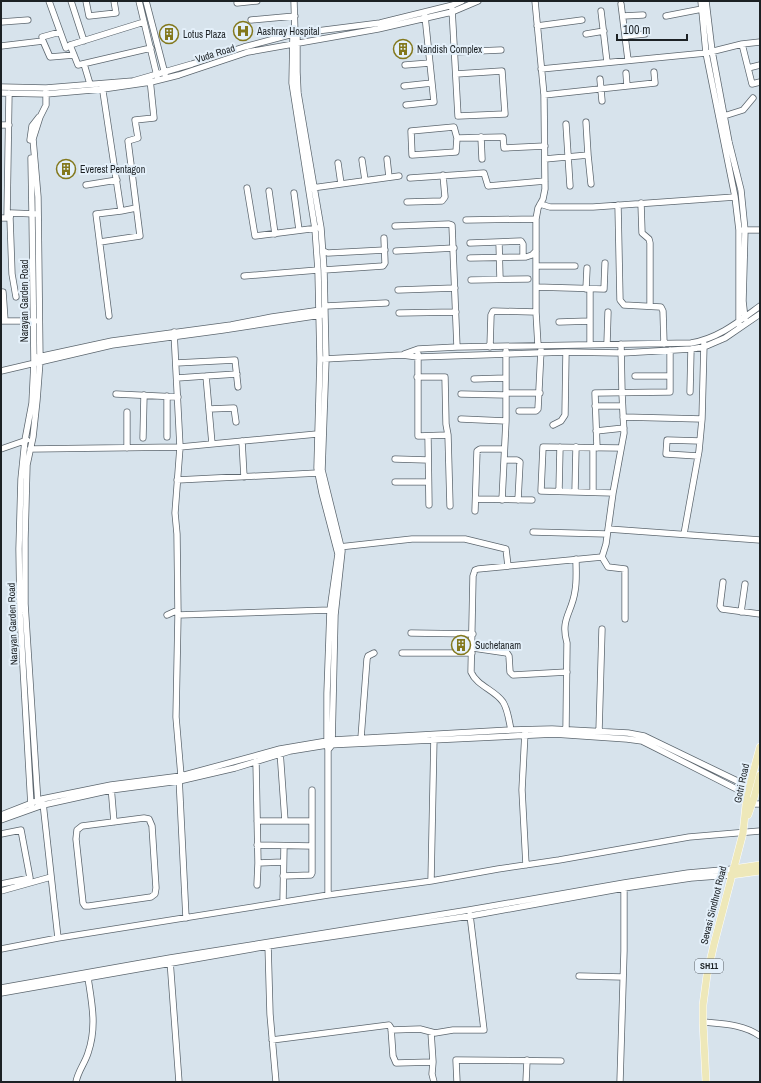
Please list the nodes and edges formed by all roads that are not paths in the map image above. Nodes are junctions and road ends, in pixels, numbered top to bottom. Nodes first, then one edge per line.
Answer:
1 (49, 1) edge
2 (71, 1) edge
3 (86, 1) edge
4 (114, 1) edge
5 (139, 1) edge
6 (146, 1) edge
7 (257, 1) edge
8 (294, 1) edge
9 (462, 1) edge
10 (701, 1) edge
11 (706, 1) edge
12 (475, 2) edge
13 (237, 3) dead end
14 (535, 3) edge
15 (621, 4) dead end
16 (452, 5) junction
17 (702, 9) junction
18 (601, 11) dead end
19 (424, 12) junction
20 (643, 15) dead end
21 (295, 16) junction
22 (452, 16) junction
23 (623, 16) junction
24 (666, 16) dead end
25 (28, 20) dead end
26 (251, 20) dead end
27 (426, 20) junction
28 (582, 20) dead end
29 (1, 22) edge
30 (144, 22) junction
31 (537, 26) junction
32 (604, 31) junction
33 (60, 32) junction
34 (295, 34) junction
35 (586, 34) dead end
36 (645, 34) dead end
37 (625, 36) junction
38 (42, 37) dead end
39 (84, 41) junction
40 (760, 42) edge
41 (742, 44) junction
42 (70, 45) junction
43 (1, 46) edge
44 (151, 48) junction
45 (295, 48) junction
46 (501, 50) dead end
47 (454, 52) junction
48 (709, 52) junction
49 (74, 55) junction
50 (628, 60) junction
51 (608, 62) junction
52 (430, 63) junction
53 (84, 64) junction
54 (760, 64) edge
55 (405, 65) dead end
56 (748, 68) junction
57 (541, 69) junction
58 (164, 72) junction
59 (626, 72) dead end
60 (654, 72) dead end
61 (456, 74) junction
62 (158, 77) junction
63 (166, 78) junction
64 (150, 79) junction
65 (600, 79) dead end
66 (760, 82) edge
67 (432, 83) junction
68 (90, 84) junction
69 (102, 86) junction
70 (404, 86) dead end
71 (627, 86) junction
72 (1, 87) edge
73 (601, 89) junction
74 (46, 90) junction
75 (1, 93) edge
76 (9, 93) junction
77 (544, 95) junction
78 (753, 98) dead end
79 (602, 101) dead end
80 (406, 105) dead end
81 (724, 116) junction
82 (586, 122) dead end
83 (566, 124) dead end
84 (1, 125) edge
85 (9, 125) junction
86 (481, 137) junction
87 (457, 138) junction
88 (545, 146) junction
89 (1, 147) edge
90 (8, 147) junction
91 (588, 155) junction
92 (568, 157) junction
93 (386, 159) dead end
94 (482, 159) dead end
95 (545, 159) junction
96 (362, 160) dead end
97 (338, 163) dead end
98 (1, 169) edge
99 (8, 169) junction
100 (443, 175) junction
101 (399, 176) dead end
102 (389, 177) junction
103 (410, 178) dead end
104 (117, 180) junction
105 (365, 180) junction
106 (545, 180) junction
107 (341, 184) junction
108 (591, 184) dead end
109 (86, 186) dead end
110 (570, 186) dead end
111 (248, 188) dead end
112 (311, 188) junction
113 (269, 192) dead end
114 (294, 193) dead end
115 (735, 197) junction
116 (407, 202) dead end
117 (641, 203) junction
118 (540, 204) junction
119 (618, 205) junction
120 (136, 208) junction
121 (121, 211) junction
122 (35, 214) junction
123 (6, 218) edge
124 (536, 219) junction
125 (466, 220) dead end
126 (395, 226) dead end
127 (318, 228) junction
128 (299, 230) junction
129 (742, 230) junction
130 (760, 230) edge
131 (275, 234) junction
132 (384, 238) dead end
133 (100, 242) junction
134 (499, 242) junction
135 (470, 243) dead end
136 (454, 248) junction
137 (385, 250) junction
138 (323, 251) junction
139 (396, 251) dead end
140 (536, 251) junction
141 (500, 257) junction
142 (523, 257) junction
143 (470, 258) dead end
144 (605, 263) dead end
145 (536, 266) junction
146 (575, 266) dead end
147 (587, 268) dead end
148 (318, 270) junction
149 (324, 270) junction
150 (244, 276) dead end
151 (500, 279) junction
152 (528, 279) dead end
153 (471, 280) dead end
154 (536, 287) junction
155 (455, 288) junction
156 (588, 289) junction
157 (398, 290) dead end
158 (1, 292) edge
159 (16, 297) dead end
160 (386, 302) dead end
161 (650, 305) junction
162 (760, 306) edge
163 (326, 310) junction
164 (456, 312) junction
165 (536, 312) junction
166 (608, 312) dead end
167 (319, 313) junction
168 (399, 313) dead end
169 (760, 314) edge
170 (109, 316) dead end
171 (745, 317) junction
172 (3, 321) edge
173 (36, 321) junction
174 (590, 321) junction
175 (559, 322) dead end
176 (739, 322) junction
177 (746, 325) junction
178 (740, 329) junction
179 (174, 334) junction
180 (590, 344) junction
181 (607, 344) junction
182 (622, 344) junction
183 (664, 344) junction
184 (704, 344) junction
185 (540, 346) junction
186 (457, 347) junction
187 (490, 347) junction
188 (506, 347) junction
189 (418, 349) junction
190 (691, 349) junction
191 (670, 350) junction
192 (566, 352) junction
193 (541, 353) junction
194 (622, 353) junction
195 (402, 355) junction
196 (506, 355) junction
197 (418, 356) junction
198 (323, 359) junction
199 (37, 360) junction
200 (176, 363) junction
201 (1, 371) edge
202 (237, 374) junction
203 (206, 376) junction
204 (635, 376) dead end
205 (669, 376) junction
206 (417, 377) junction
207 (177, 378) junction
208 (506, 378) junction
209 (474, 379) dead end
210 (238, 387) dead end
211 (690, 392) dead end
212 (540, 393) junction
213 (622, 393) junction
214 (116, 394) dead end
215 (461, 394) dead end
216 (506, 394) junction
217 (144, 395) junction
218 (167, 396) junction
219 (178, 397) junction
220 (595, 406) junction
221 (622, 406) junction
222 (209, 409) junction
223 (519, 411) dead end
224 (127, 412) dead end
225 (623, 417) junction
226 (461, 419) dead end
227 (702, 419) junction
228 (506, 421) junction
229 (236, 422) dead end
230 (553, 425) dead end
231 (624, 428) junction
232 (596, 431) junction
233 (317, 434) junction
234 (448, 435) junction
235 (428, 436) junction
236 (167, 437) dead end
237 (33, 438) junction
238 (143, 438) dead end
239 (25, 440) junction
240 (242, 441) junction
241 (700, 441) junction
242 (212, 444) junction
243 (180, 447) junction
244 (560, 447) junction
245 (576, 447) junction
246 (1, 448) edge
247 (127, 448) junction
248 (595, 448) junction
249 (621, 448) junction
250 (30, 449) junction
251 (504, 449) junction
252 (698, 456) junction
253 (395, 459) dead end
254 (428, 460) junction
255 (504, 460) junction
256 (318, 473) junction
257 (244, 477) junction
258 (177, 480) junction
259 (395, 482) dead end
260 (428, 482) junction
261 (559, 491) junction
262 (575, 492) junction
263 (593, 492) junction
264 (613, 493) junction
265 (476, 499) junction
266 (502, 500) junction
267 (518, 500) junction
268 (532, 500) dead end
269 (429, 505) dead end
270 (450, 506) dead end
271 (475, 511) dead end
272 (533, 532) dead end
273 (608, 532) junction
274 (684, 534) junction
275 (760, 540) edge
276 (339, 547) junction
277 (602, 557) junction
278 (576, 559) junction
279 (508, 566) junction
280 (723, 582) dead end
281 (745, 584) dead end
282 (330, 610) junction
283 (741, 612) junction
284 (178, 613) junction
285 (760, 614) edge
286 (167, 615) dead end
287 (625, 619) dead end
288 (602, 629) dead end
289 (411, 634) dead end
290 (473, 634) junction
291 (472, 650) junction
292 (374, 653) dead end
293 (402, 653) dead end
294 (567, 672) junction
295 (566, 729) junction
296 (511, 730) junction
297 (599, 731) junction
298 (525, 732) junction
299 (434, 737) junction
300 (361, 738) junction
301 (329, 744) junction
302 (760, 747) edge
303 (280, 751) junction
304 (256, 761) junction
305 (760, 775) edge
306 (180, 778) junction
307 (111, 788) junction
308 (312, 790) dead end
309 (752, 795) junction
310 (40, 803) junction
311 (760, 804) edge
312 (31, 807) junction
313 (1, 815) edge
314 (1, 820) edge
315 (257, 820) junction
316 (285, 821) junction
317 (312, 821) junction
318 (114, 822) junction
319 (744, 823) junction
320 (760, 831) edge
321 (743, 833) junction
322 (1, 834) edge
323 (258, 845) junction
324 (284, 846) junction
325 (312, 846) junction
326 (738, 853) joint
327 (283, 862) junction
328 (258, 863) junction
329 (526, 865) junction
330 (760, 865) edge
331 (760, 871) edge
332 (732, 872) junction
333 (283, 876) junction
334 (51, 877) junction
335 (431, 881) junction
336 (1, 884) edge
337 (257, 885) dead end
338 (624, 885) junction
339 (1, 891) edge
340 (328, 895) junction
341 (283, 902) junction
342 (470, 913) junction
343 (186, 918) junction
344 (58, 938) junction
345 (268, 944) junction
346 (1, 949) edge
347 (170, 961) junction
348 (579, 976) dead end
349 (623, 977) junction
350 (88, 978) junction
351 (1, 988) edge
352 (1, 994) edge
353 (703, 1022) junction
354 (391, 1030) junction
355 (431, 1032) junction
356 (760, 1036) edge
357 (272, 1040) junction
358 (527, 1060) junction
359 (561, 1061) dead end
360 (433, 1062) junction
361 (76, 1082) edge
362 (179, 1082) edge
363 (276, 1082) edge
364 (434, 1082) edge
365 (457, 1082) edge
366 (526, 1082) edge
367 (620, 1082) edge
368 (706, 1082) edge

1 - 33 street
2 - 39 street
3 - 4 street
5 - 30 street
6 - 58 street
7 - 13 street
8 - 21 street
9 - 16 street, Vuda Road
10 - 17 street
11 - 48 street
12 - 22 street, Vuda Road
14 - 31 street
15 - 23 street
16 - 19 street, Vuda Road
16 - 22 street
17 - 24 street
17 - 48 street
18 - 32 street
19 - 27 street
19 - 34 street, Vuda Road
20 - 23 street
21 - 26 street
21 - 34 street
22 - 27 street, Vuda Road
22 - 47 street
23 - 37 street
25 - 29 street
27 - 45 street, Vuda Road
27 - 52 street
28 - 31 street
30 - 39 street
30 - 44 street
31 - 57 street
32 - 35 street
32 - 51 street
33 - 38 street
33 - 42 street
34 - 45 street
34 - 58 street, Vuda Road
36 - 37 street
37 - 50 street
39 - 42 street
40 - 41 street
41 - 48 street
41 - 56 street
42 - 49 street
43 - 49 street
44 - 53 street
44 - 62 street
45 - 63 street, Vuda Road
45 - 112 street
46 - 47 street
47 - 61 street
48 - 50 street
48 - 81 street
48 - 115 street
49 - 53 street
50 - 51 street
51 - 57 street
52 - 55 street
52 - 67 street
53 - 68 street
54 - 56 street
56 - 66 street
57 - 77 street
58 - 62 street, Vuda Road
58 - 63 street
59 - 71 street
60 - 71 street
61 - 61 street
62 - 63 street, Vuda Road
62 - 64 street, Vuda Road
64 - 69 street, Vuda Road
64 - 120 street
65 - 73 street
67 - 70 street
67 - 80 street
68 - 69 street, Vuda Road
68 - 74 street, Vuda Road
69 - 74 street, Vuda Road
69 - 104 street
71 - 73 street
72 - 74 street, Vuda Road
73 - 77 street
73 - 79 street
74 - 76 street, Vuda Road
74 - 122 street, Narayan Garden Road
75 - 76 street, Vuda Road
76 - 85 street
77 - 88 street
78 - 81 street
81 - 129 street
82 - 91 street
83 - 92 street
84 - 85 street
85 - 90 street
86 - 87 street
86 - 88 street
86 - 94 street
87 - 87 street
88 - 95 street
89 - 90 street
90 - 99 street
91 - 92 street
91 - 108 street
92 - 95 street
92 - 110 street
93 - 102 street
95 - 106 street
96 - 105 street
97 - 107 street
98 - 99 street
99 - 123 street
100 - 103 street
100 - 106 street
100 - 116 street
101 - 102 street
102 - 105 street
104 - 109 street
104 - 121 street
105 - 107 street
106 - 118 street
107 - 112 street
111 - 131 street
112 - 127 street
113 - 131 street
114 - 128 street
115 - 117 street
115 - 129 street
117 - 119 street
117 - 161 street
118 - 119 street
118 - 124 street
119 - 161 street
120 - 121 street
120 - 133 street
121 - 133 street
122 - 123 street
122 - 173 street, Narayan Garden Road
123 - 159 street
124 - 125 street
124 - 140 street
126 - 136 street
127 - 128 street
127 - 138 street
127 - 148 street
128 - 131 street
129 - 130 street
129 - 171 street
129 - 176 street
132 - 137 street
133 - 170 street
134 - 135 street
134 - 141 street
134 - 142 street
136 - 139 street
136 - 155 street
137 - 138 street
137 - 149 street
138 - 149 street
140 - 142 street
140 - 145 street
141 - 142 street
141 - 143 street
141 - 151 street
144 - 156 street
145 - 146 street
145 - 154 street
147 - 156 street
148 - 150 street
148 - 167 street
149 - 163 street
151 - 152 street
151 - 153 street
154 - 156 street
154 - 165 street
155 - 157 street
155 - 164 street
156 - 174 street
158 - 172 street
160 - 163 street
161 - 183 street
162 - 171 street
163 - 167 street
163 - 198 street
164 - 168 street
164 - 186 street
165 - 185 street
165 - 187 street
166 - 181 street
167 - 179 street
167 - 198 street
169 - 177 street
171 - 176 street
171 - 177 street
172 - 173 street
173 - 199 street, Narayan Garden Road
174 - 175 street
174 - 180 street
176 - 178 street
176 - 184 street
177 - 178 street
178 - 184 street
179 - 199 street
179 - 200 street
180 - 181 street
180 - 185 street
181 - 182 street
182 - 183 street
182 - 194 street
183 - 184 street
184 - 190 street
184 - 227 street
185 - 188 street
185 - 193 street
186 - 187 street
186 - 189 street
187 - 188 street
188 - 196 street
189 - 195 street
189 - 197 street
190 - 191 street
190 - 211 street
191 - 194 street
191 - 205 street
192 - 193 street
192 - 194 street
192 - 230 street
193 - 196 street
193 - 212 street
194 - 213 street
195 - 197 street
195 - 198 street
196 - 197 street
196 - 208 street
197 - 206 street
198 - 233 street
198 - 276 street
199 - 201 street
199 - 237 street, Narayan Garden Road
199 - 239 street, Narayan Garden Road
200 - 202 street
200 - 207 street
202 - 203 street
202 - 210 street
203 - 207 street
203 - 222 street
204 - 205 street
205 - 213 street
206 - 234 street
206 - 235 street
207 - 219 street
208 - 209 street
208 - 216 street
212 - 216 street
212 - 223 street
213 - 220 street
213 - 221 street
214 - 217 street
215 - 216 street
216 - 228 street
217 - 218 street
217 - 238 street
218 - 219 street
218 - 236 street
219 - 243 street
220 - 221 street
220 - 232 street
221 - 225 street
222 - 229 street
222 - 242 street
224 - 247 street
225 - 227 street
225 - 231 street
226 - 228 street
227 - 241 street
228 - 251 street
231 - 232 street
231 - 249 street
232 - 248 street
233 - 240 street
233 - 256 street
234 - 235 street
234 - 270 street
235 - 254 street
237 - 239 street
237 - 250 street, Narayan Garden Road
239 - 246 street
239 - 312 street, Narayan Garden Road
240 - 242 street
240 - 257 street
241 - 252 street
241 - 252 street
242 - 243 street
243 - 247 street
243 - 258 street
244 - 245 street
244 - 261 street
244 - 261 street
245 - 248 street
245 - 262 street
247 - 250 street
248 - 249 street
248 - 263 street
249 - 264 street
250 - 310 street, Narayan Garden Road
251 - 255 street
251 - 265 street
252 - 274 street
253 - 254 street
254 - 260 street
255 - 266 street
255 - 267 street
256 - 257 street
256 - 276 street
257 - 258 street
258 - 284 street
259 - 260 street
260 - 269 street
261 - 262 street
262 - 263 street
263 - 264 street
264 - 273 street
265 - 266 street
265 - 271 street
266 - 267 street
267 - 268 street
272 - 273 street
273 - 274 street
273 - 277 street
274 - 275 street
276 - 279 street
276 - 282 street
276 - 301 street
277 - 278 street
277 - 287 street
278 - 279 street
278 - 294 street
279 - 290 street
280 - 283 street
281 - 283 street
282 - 284 street
282 - 301 street
283 - 285 street
284 - 286 street
284 - 306 street
288 - 297 street
289 - 290 street
290 - 291 street
291 - 293 street
291 - 294 street
291 - 296 street
292 - 300 street
294 - 295 street
295 - 297 street
295 - 298 street
296 - 298 street
296 - 299 street
297 - 309 street
298 - 299 street
298 - 309 street
298 - 329 street
299 - 300 street
299 - 301 street
299 - 335 street
300 - 301 street
301 - 303 street
301 - 340 street
302 - 309 main road, Gotri Road / SH11
303 - 304 street
303 - 306 street
303 - 316 street
304 - 306 street
304 - 315 street
305 - 309 main road, Gotri Road / SH11
306 - 307 street
306 - 343 street
307 - 310 street
307 - 318 street
308 - 317 street
309 - 311 street
309 - 319 main road, Gotri Road / SH11
309 - 319 main road, Gotri Road / SH11
310 - 312 street
310 - 334 street, Narayan Garden Road
312 - 313 street
312 - 314 street
315 - 316 street
315 - 323 street
316 - 317 street
317 - 325 street
318 - 318 street
319 - 321 main road, Gotri Road / SH11
320 - 321 street
321 - 326 main road, Gotri Road / SH11
321 - 329 street
322 - 336 street
323 - 324 street
323 - 328 street
324 - 325 street
324 - 327 street
325 - 333 street
326 - 332 main road, Sevasi Sindhrot Road / SH11
327 - 328 street
327 - 333 street
328 - 337 street
329 - 335 street
330 - 332 main road
331 - 332 main road
332 - 338 street
332 - 353 main road, Sevasi Sindhrot Road / SH11
333 - 341 street
334 - 339 street
334 - 344 street, Narayan Garden Road
335 - 340 street
338 - 342 street
338 - 349 street
340 - 341 street
341 - 343 street
342 - 345 street
342 - 355 street
343 - 344 street
344 - 346 street
345 - 347 street
345 - 357 street
347 - 350 street
347 - 351 street
347 - 362 street
348 - 349 street
349 - 367 street
350 - 352 street
350 - 361 street
353 - 356 street
353 - 368 main road, Sevasi Sindhrot Road / SH11
354 - 355 street
354 - 357 street
354 - 360 street
355 - 360 street
357 - 363 street
358 - 359 street
358 - 365 street
358 - 366 street
360 - 364 street

